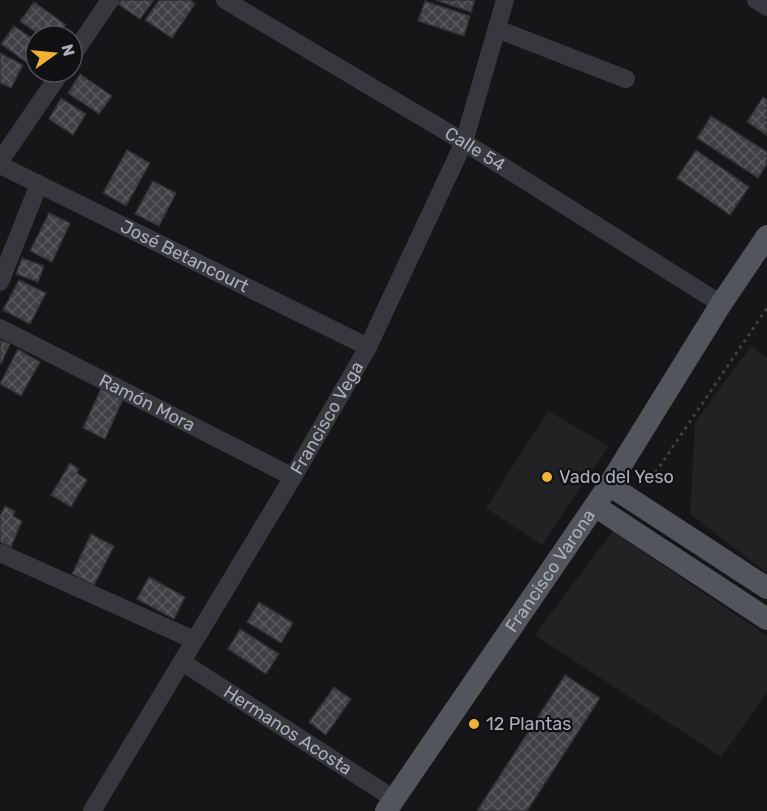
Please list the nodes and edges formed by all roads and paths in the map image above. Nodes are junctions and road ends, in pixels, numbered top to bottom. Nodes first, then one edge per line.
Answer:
1 (110, 0) edge
2 (225, 0) edge
3 (505, 0) edge
4 (756, 0) edge
5 (767, 7) edge
6 (497, 29) junction
7 (84, 38) edge
8 (626, 79) dead end
9 (53, 84) edge
10 (464, 142) junction
11 (0, 163) edge
12 (39, 184) junction
13 (767, 236) edge
14 (0, 282) edge
15 (721, 304) junction
16 (767, 308) edge
17 (0, 328) edge
18 (368, 347) junction
19 (293, 477) junction
20 (609, 484) junction
21 (635, 502) junction
22 (595, 506) junction
23 (0, 553) edge
24 (767, 588) edge
25 (767, 619) edge
26 (195, 640) junction
27 (182, 662) junction
28 (390, 805) edge
29 (92, 811) edge

1 - 7 street
2 - 10 street, Calle 54
3 - 6 street, Francisco Vega
4 - 5 street
6 - 8 street
6 - 10 street, Francisco Vega
9 - 11 street
10 - 15 street, Calle 54
10 - 18 street, Francisco Vega
11 - 12 street, José Betancourt
12 - 14 street
12 - 18 street, José Betancourt
13 - 15 main road, Francisco Varona
15 - 20 main road, Francisco Varona
16 - 21 path
17 - 19 street, Ramón Mora
18 - 19 street, Francisco Vega
19 - 26 street, Francisco Vega
20 - 21 main road
20 - 22 main road, Francisco Varona
21 - 24 main road
22 - 25 main road
22 - 28 main road, Francisco Varona
23 - 26 street
26 - 27 street, Francisco Vega
27 - 28 street, Hermanos Acosta
27 - 29 street, Francisco Vega

